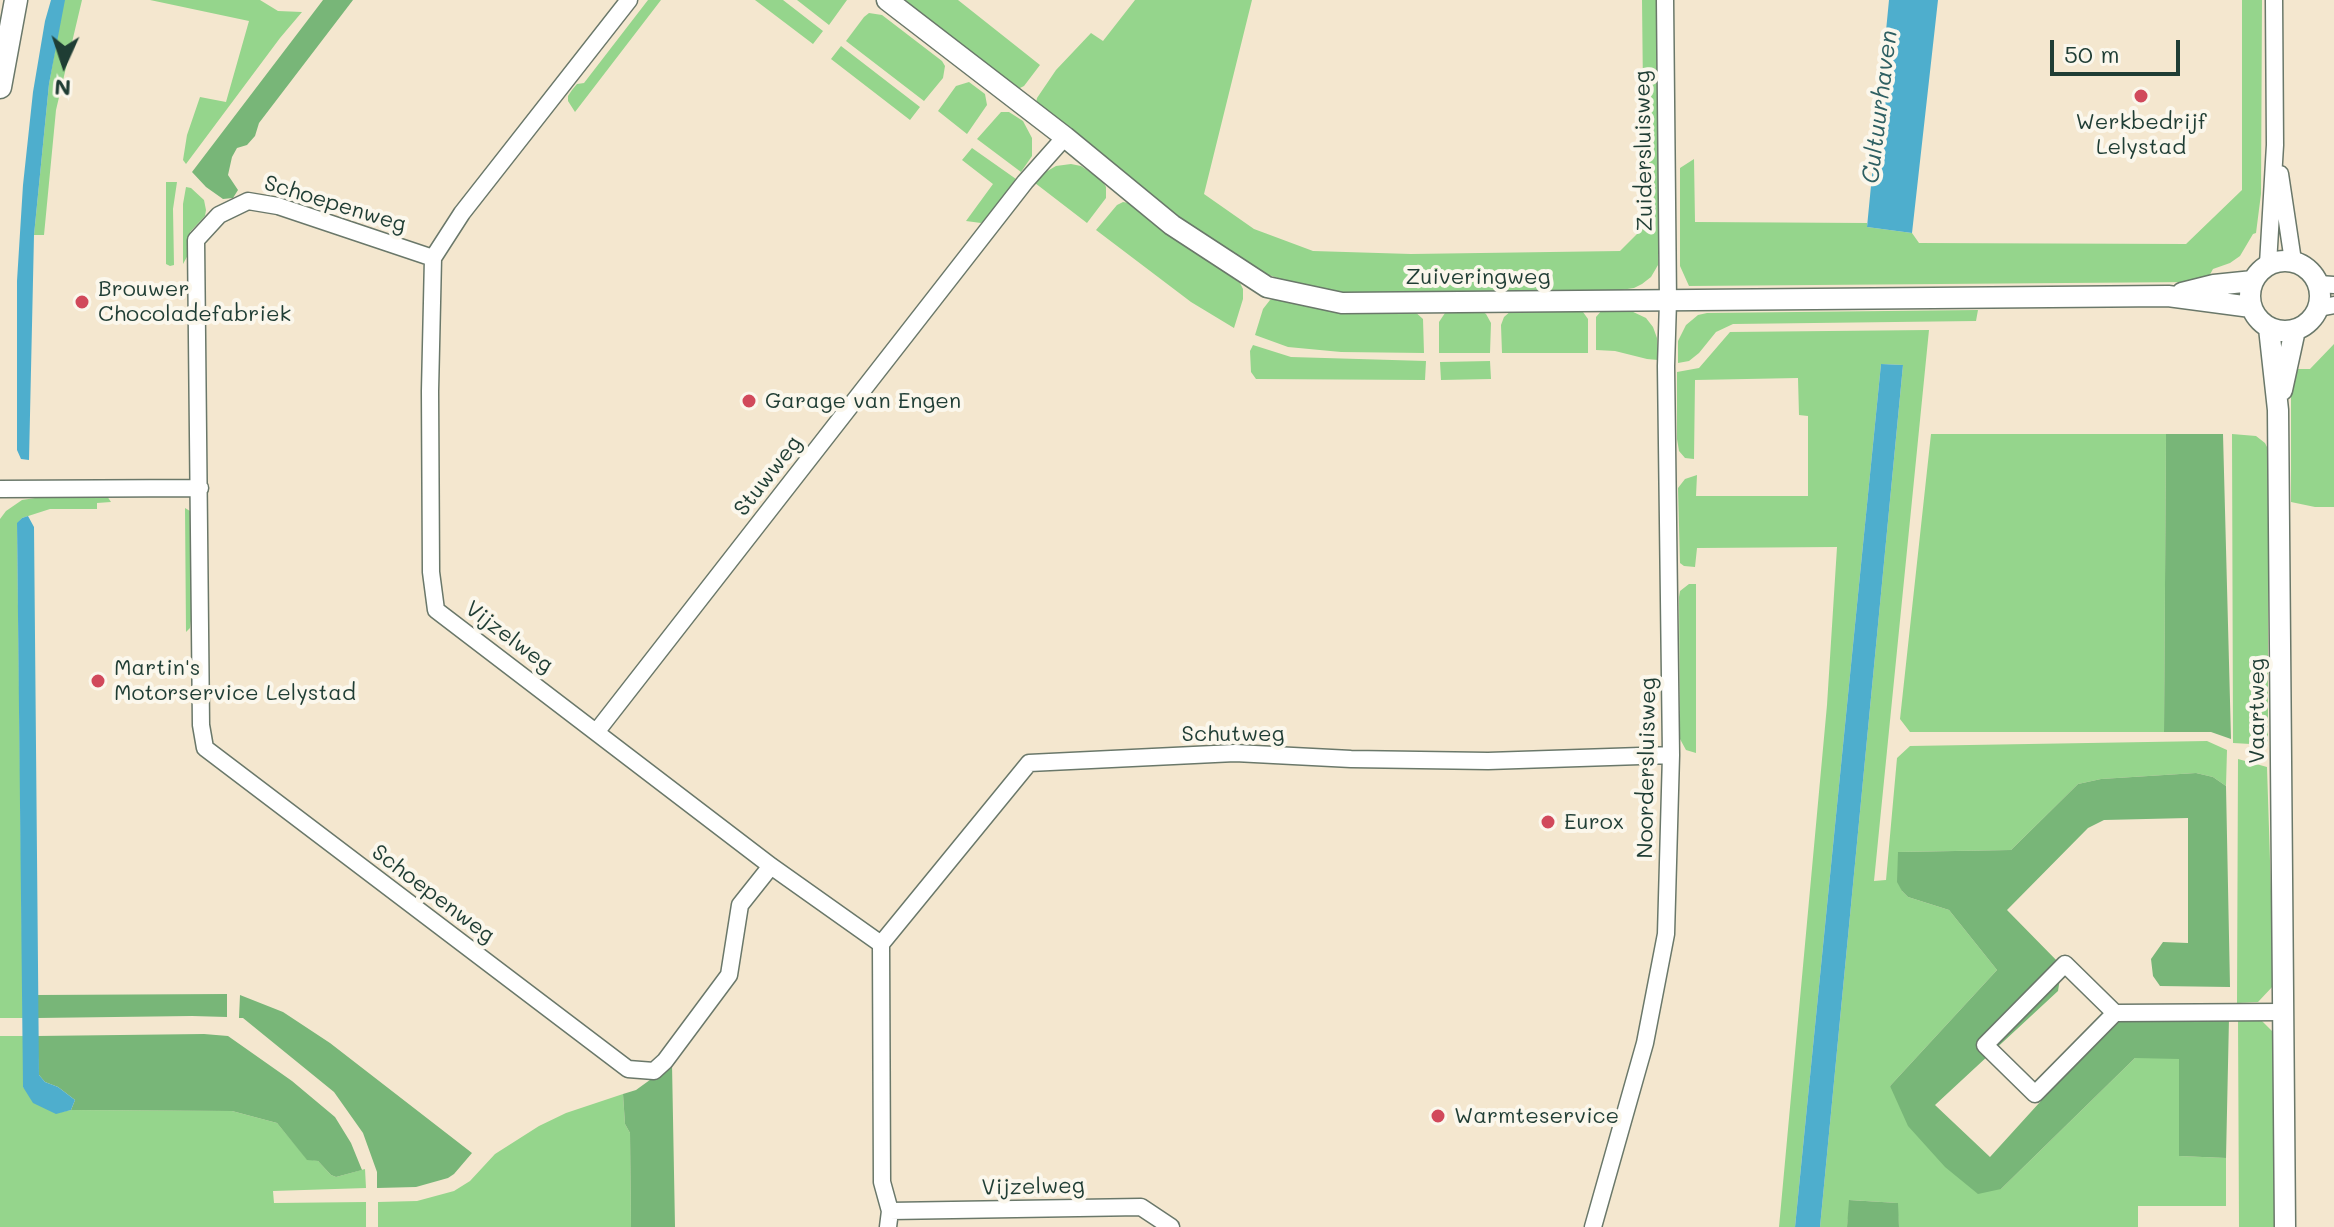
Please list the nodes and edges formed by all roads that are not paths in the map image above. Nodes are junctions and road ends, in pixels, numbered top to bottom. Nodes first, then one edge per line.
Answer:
1 (16, 0) edge
2 (629, 0) edge
3 (887, 0) edge
4 (1665, 0) edge
5 (2274, 0) edge
6 (0, 87) edge
7 (1065, 137) junction
8 (2275, 145) junction
9 (433, 258) junction
10 (2293, 261) junction
11 (2268, 264) junction
12 (2253, 281) junction
13 (2327, 284) edge
14 (2168, 296) junction
15 (1668, 301) junction
16 (2327, 306) edge
17 (2251, 307) junction
18 (2269, 328) junction
19 (2295, 330) junction
20 (2278, 410) junction
21 (200, 488) junction
22 (0, 489) edge
23 (597, 731) junction
24 (1671, 755) junction
25 (771, 866) junction
26 (881, 944) junction
27 (2282, 1012) junction
28 (2115, 1013) junction
29 (889, 1219) edge
30 (1171, 1227) edge
31 (1593, 1227) edge
32 (2285, 1227) edge

1 - 6 main road
2 - 9 street
3 - 7 street, Zuiveringweg
4 - 15 street, Zuidersluisweg
5 - 8 street
7 - 15 street, Zuiveringweg
7 - 23 street, Stuwweg
8 - 10 street
8 - 11 street
9 - 21 street, Schoepenweg
9 - 23 street, Vijzelweg
10 - 11 street
10 - 13 street
11 - 12 street
12 - 14 street, Zuiveringweg
12 - 17 street
13 - 16 street
14 - 15 street, Zuiveringweg
14 - 17 street, Zuiveringweg
15 - 24 street, Noordersluisweg
16 - 19 street
17 - 18 street
18 - 19 street
18 - 20 street, Vaartweg
19 - 20 street, Vaartweg
20 - 27 street, Vaartweg
21 - 22 street
21 - 25 street, Schoepenweg
23 - 25 street, Vijzelweg
24 - 26 street, Schutweg
24 - 31 street, Noordersluisweg
25 - 26 street, Vijzelweg
26 - 29 street, Vijzelweg
27 - 28 street
27 - 32 street, Vaartweg
28 - 28 street
29 - 30 street, Vijzelweg

